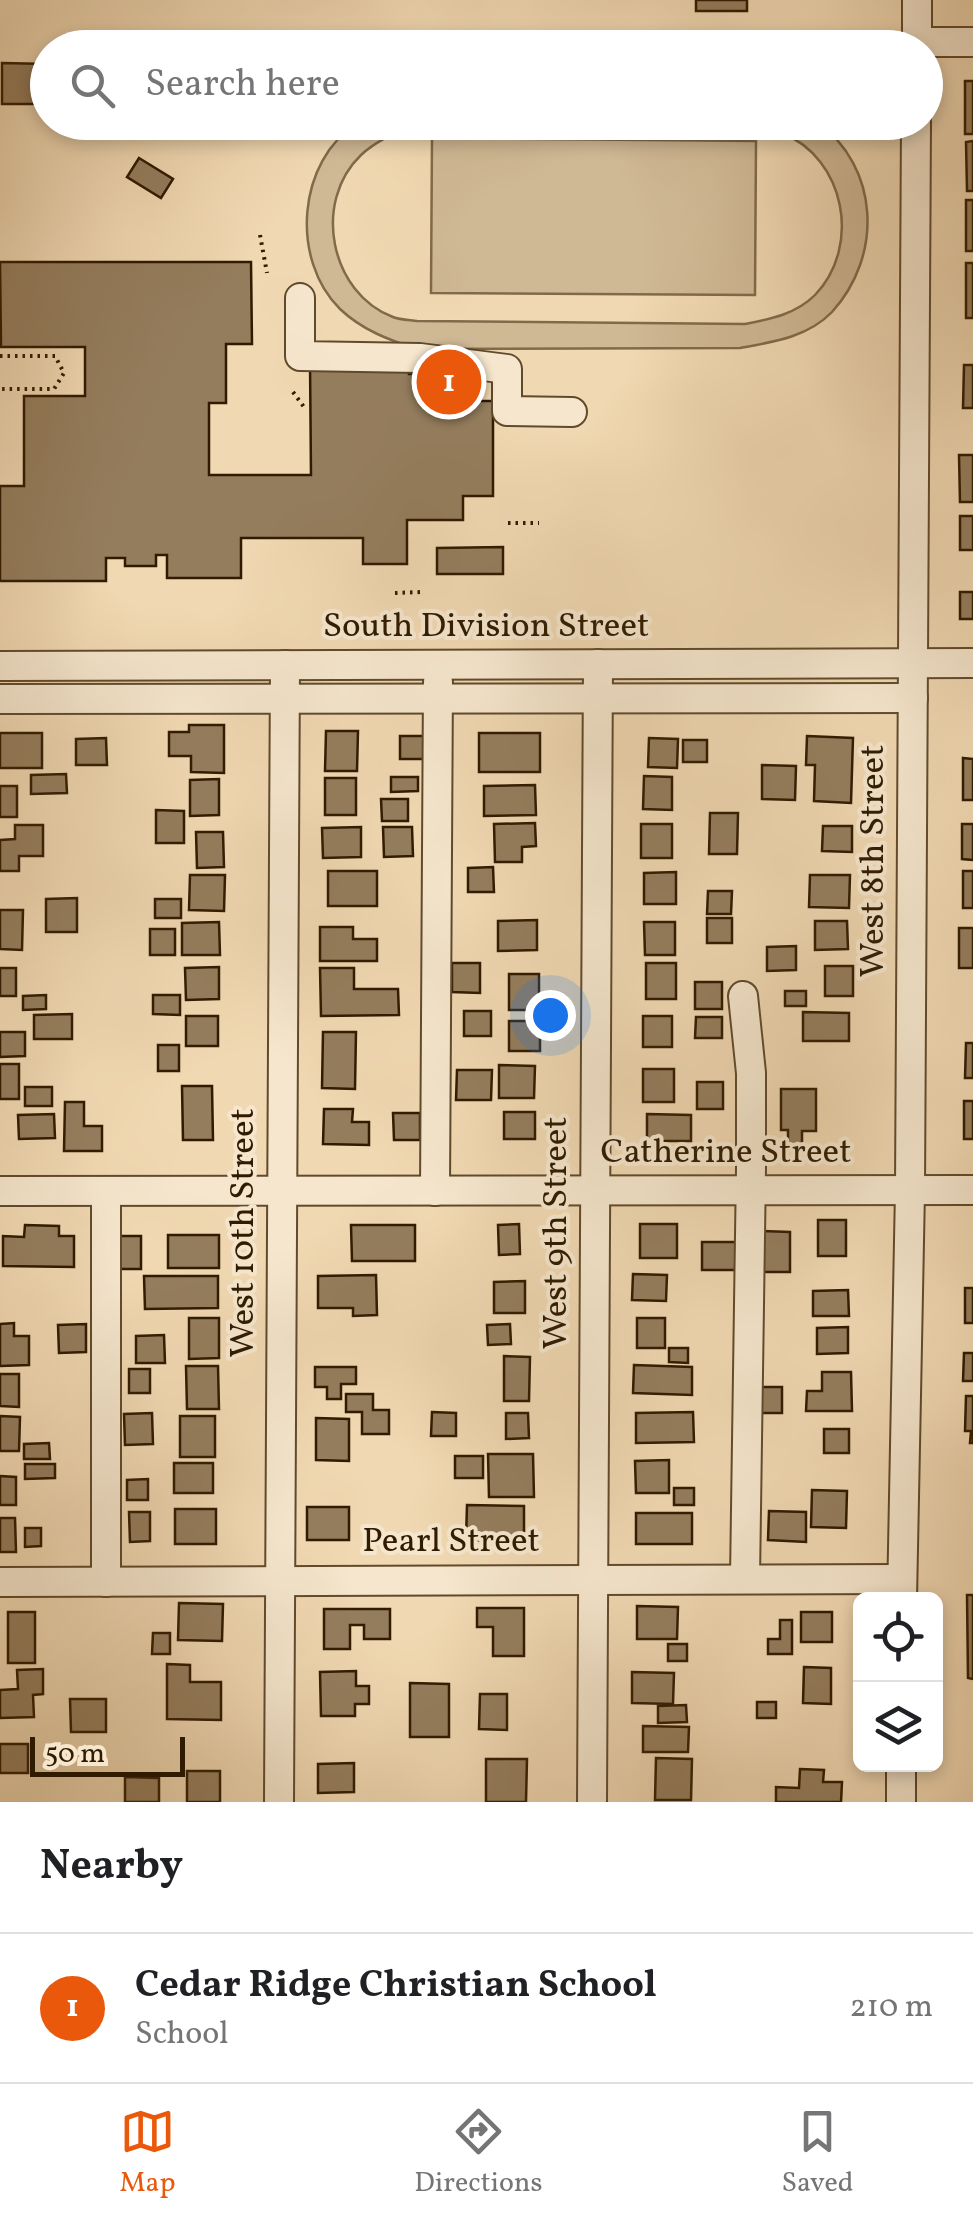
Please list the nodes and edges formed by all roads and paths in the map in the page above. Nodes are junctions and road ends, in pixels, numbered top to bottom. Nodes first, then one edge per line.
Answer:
1 (917, 0) edge
2 (916, 30) edge
3 (973, 42) edge
4 (943, 44) edge
5 (916, 140) edge
6 (260, 235) dead end
7 (268, 273) dead end
8 (300, 298) dead end
9 (0, 356) edge
10 (0, 389) edge
11 (292, 392) dead end
12 (304, 407) dead end
13 (572, 412) dead end
14 (508, 524) dead end
15 (539, 524) dead end
16 (420, 592) dead end
17 (395, 594) dead end
18 (913, 663) junction
19 (973, 663) edge
20 (438, 664) junction
21 (598, 664) junction
22 (285, 665) junction
23 (0, 666) edge
24 (438, 698) junction
25 (598, 698) junction
26 (913, 698) junction
27 (0, 699) edge
28 (285, 699) junction
29 (743, 996) dead end
30 (595, 1190) junction
31 (910, 1190) junction
32 (973, 1190) edge
33 (106, 1191) junction
34 (282, 1191) junction
35 (435, 1191) junction
36 (750, 1191) junction
37 (0, 1192) edge
38 (745, 1578) junction
39 (593, 1579) junction
40 (280, 1580) junction
41 (0, 1582) edge
42 (106, 1582) junction
43 (902, 1589) edge
44 (900, 1772) edge
45 (279, 1802) edge
46 (592, 1802) edge
47 (901, 1802) edge

1 - 2 street
3 - 4 street
5 - 18 street, West 8th Street
6 - 7 path
8 - 13 street
9 - 10 path
11 - 12 path
14 - 15 path
16 - 17 path
18 - 19 street, South Division Street
18 - 21 street, South Division Street
18 - 26 street, West 8th Street
20 - 21 street, South Division Street
20 - 22 street, South Division Street
20 - 24 street
21 - 25 street, West 9th Street
22 - 23 street, South Division Street
22 - 28 street, West 10th Street
24 - 25 street, South Division Street
24 - 28 street, South Division Street
24 - 35 street
25 - 26 street, South Division Street
25 - 30 street, West 9th Street
26 - 31 street, West 8th Street
27 - 28 street, South Division Street
28 - 34 street, West 10th Street
29 - 36 street
30 - 35 street, Catherine Street
30 - 36 street, Catherine Street
30 - 39 street, West 9th Street
31 - 32 street, Catherine Street
31 - 36 street, Catherine Street
31 - 43 street, West 8th Street
33 - 34 street, Catherine Street
33 - 37 street, Catherine Street
33 - 42 street
34 - 35 street, Catherine Street
34 - 40 street, West 10th Street
36 - 38 street
38 - 39 street, Pearl Street
38 - 43 street, Pearl Street
39 - 40 street, Pearl Street
39 - 46 street, West 9th Street
40 - 42 street, Pearl Street
40 - 45 street, West 10th Street
41 - 42 street, Pearl Street
44 - 47 street

